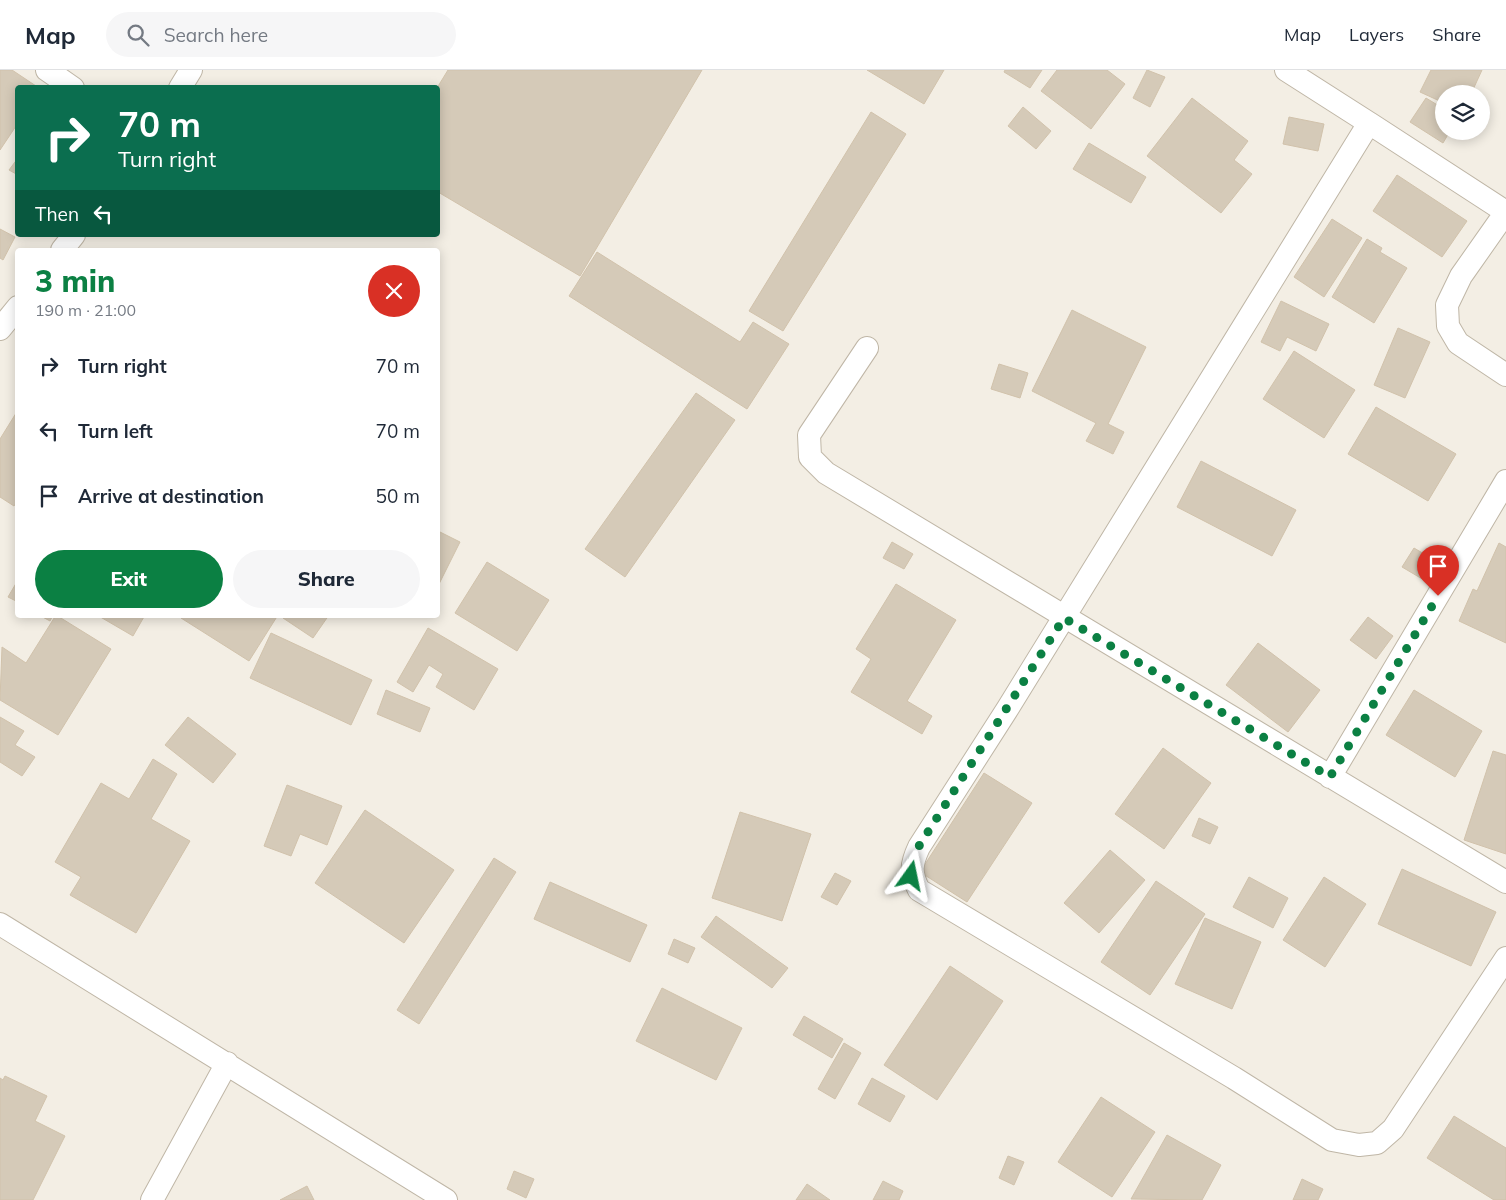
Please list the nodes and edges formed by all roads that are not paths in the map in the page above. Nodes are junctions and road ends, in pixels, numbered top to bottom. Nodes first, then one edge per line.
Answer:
1 (47, 70) edge
2 (191, 70) edge
3 (1286, 70) edge
4 (69, 85) edge
5 (182, 85) edge
6 (1369, 123) junction
7 (1506, 212) edge
8 (72, 237) edge
9 (64, 248) edge
10 (15, 311) edge
11 (0, 329) edge
12 (867, 348) dead end
13 (1506, 375) edge
14 (1506, 480) edge
15 (1064, 618) junction
16 (1330, 777) junction
17 (1506, 882) edge
18 (0, 924) edge
19 (1506, 958) edge
20 (227, 1063) junction
21 (152, 1200) edge
22 (446, 1200) edge

1 - 4 street
2 - 5 street
3 - 6 street
6 - 7 street
6 - 15 street
7 - 13 street
8 - 9 street
10 - 11 street
12 - 15 street
14 - 16 street
15 - 16 street
15 - 19 street
16 - 17 street
18 - 20 street
20 - 21 street
20 - 22 street

